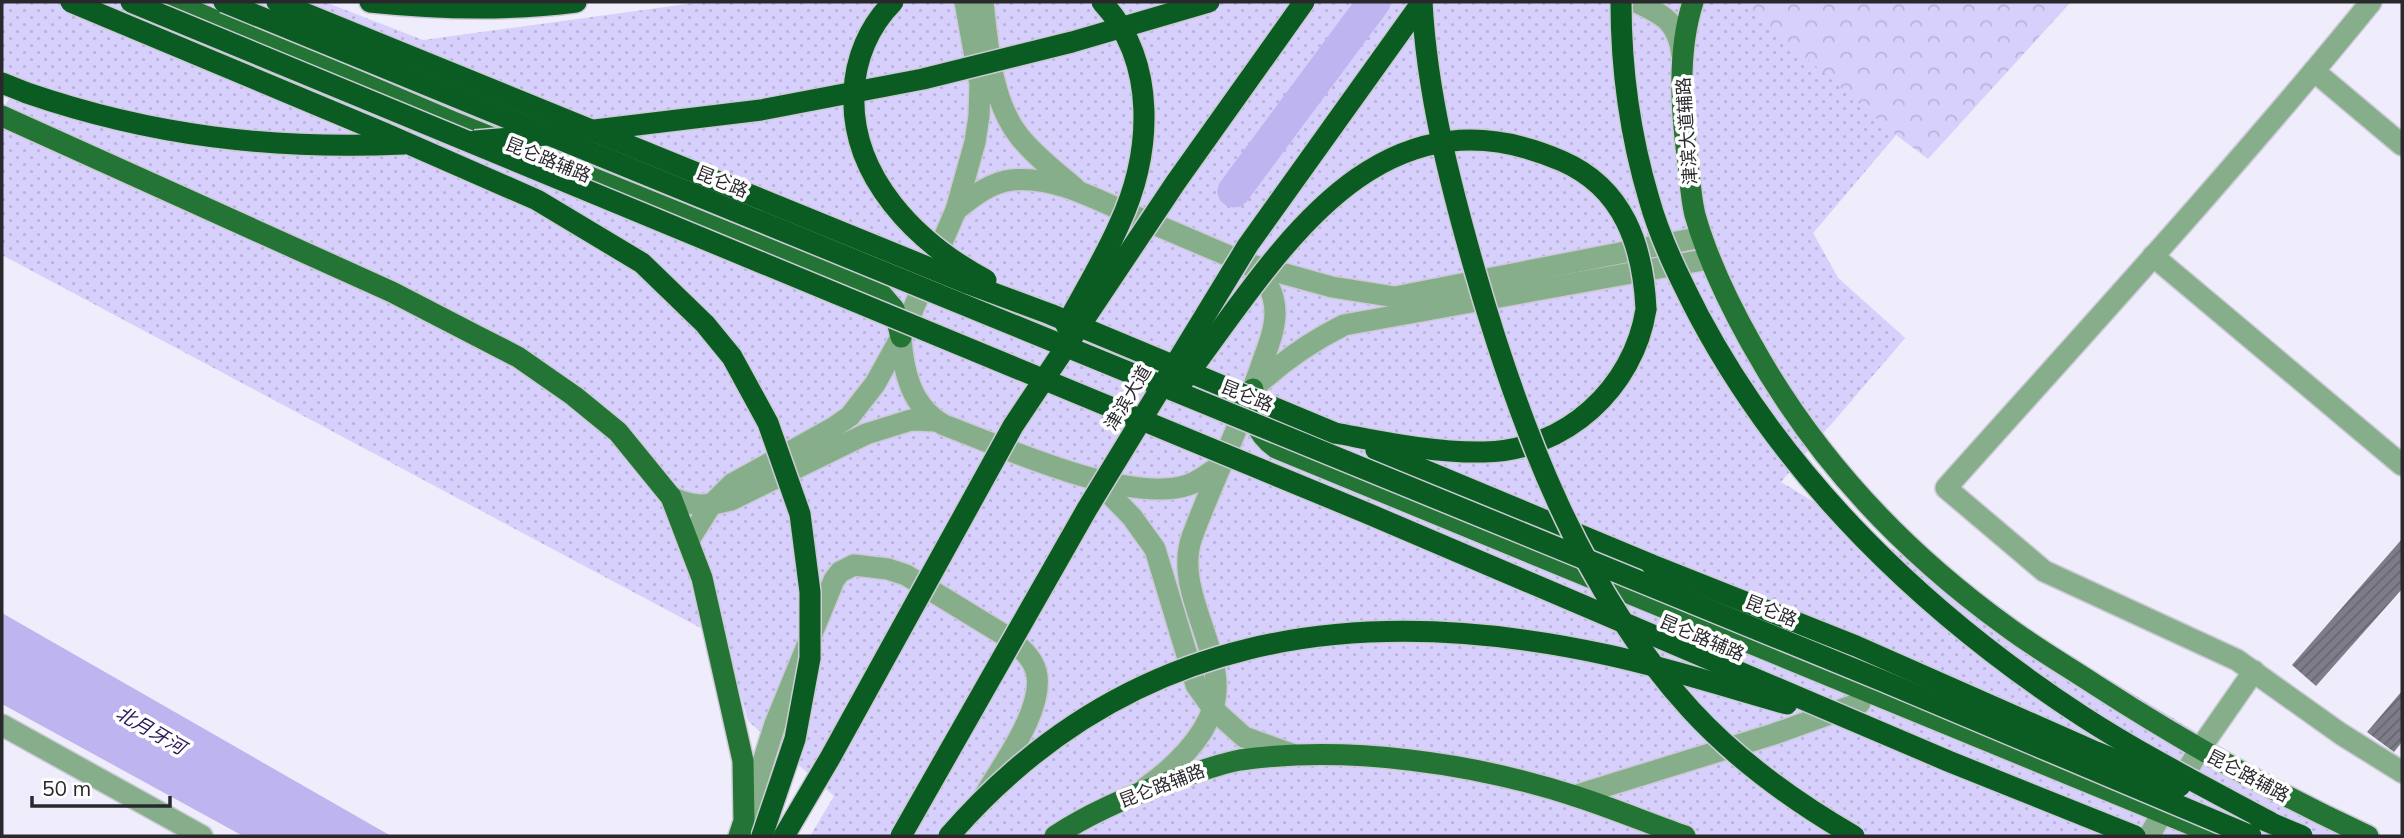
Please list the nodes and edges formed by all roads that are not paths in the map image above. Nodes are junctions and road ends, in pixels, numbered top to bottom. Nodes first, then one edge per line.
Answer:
1 (71, 2) edge
2 (131, 2) edge
3 (172, 2) edge
4 (193, 2) edge
5 (224, 2) edge
6 (277, 2) edge
7 (370, 2) edge
8 (576, 2) edge
9 (893, 2) edge
10 (965, 2) edge
11 (984, 2) edge
12 (1102, 2) edge
13 (1209, 2) edge
14 (1304, 2) edge
15 (1422, 2) edge
16 (1621, 2) edge
17 (1636, 2) edge
18 (1692, 2) edge
19 (2371, 2) edge
20 (1666, 18) junction
21 (1683, 61) junction
22 (2314, 71) junction
23 (2, 83) edge
24 (2, 116) edge
25 (2402, 145) edge
26 (1082, 194) junction
27 (956, 210) junction
28 (1702, 237) junction
29 (2153, 256) junction
30 (1709, 259) junction
31 (931, 263) junction
32 (1248, 264) junction
33 (1050, 314) junction
34 (901, 337) junction
35 (1253, 389) junction
36 (936, 421) junction
37 (1013, 426) junction
38 (1335, 433) junction
39 (1221, 465) junction
40 (2402, 465) edge
41 (1097, 481) junction
42 (671, 497) junction
43 (710, 505) junction
44 (1087, 509) junction
45 (689, 540) junction
46 (2254, 671) junction
47 (1860, 703) junction
48 (1213, 709) junction
49 (2, 725) edge
50 (2199, 750) junction
51 (1294, 755) junction
52 (1948, 761) junction
53 (2402, 772) edge
54 (1138, 793) junction
55 (1574, 796) junction
56 (2270, 822) junction
57 (2156, 825) edge
58 (742, 829) edge
59 (202, 836) edge
60 (762, 836) edge
61 (784, 836) edge
62 (901, 836) edge
63 (948, 836) edge
64 (960, 836) edge
65 (1055, 836) edge
66 (1685, 836) edge
67 (1854, 836) edge
68 (2135, 836) edge
69 (2182, 836) edge
70 (2219, 836) edge
71 (2251, 836) edge
72 (2302, 836) edge
73 (2368, 836) edge

1 - 60 highway, bridge
2 - 52 highway, bridge
3 - 34 main road, 昆仑路辅路
4 - 31 main road, 昆仑路辅路
5 - 71 highway, 昆仑路, bridge
6 - 33 highway, bridge
7 - 8 highway
9 - 33 highway, bridge
10 - 27 street
11 - 26 street
12 - 37 highway, bridge
13 - 23 highway, bridge
14 - 37 highway, bridge
15 - 44 highway, 津滨大道, bridge
15 - 67 highway, bridge
16 - 20 street
16 - 56 highway, bridge
17 - 20 street
18 - 20 street
18 - 21 main road, 津滨大道辅路
19 - 22 street
20 - 21 street
21 - 28 main road, 津滨大道辅路
22 - 25 street
22 - 29 street
24 - 42 main road
26 - 27 street
26 - 32 street
27 - 31 street
28 - 30 main road, 津滨大道辅路
28 - 32 street
29 - 40 street
29 - 46 street
30 - 35 street
30 - 50 main road, 昆仑路辅路
31 - 34 street
32 - 35 street
33 - 38 highway, bridge
34 - 36 street
34 - 43 street
35 - 39 street
35 - 57 main road
36 - 41 street
36 - 43 street
37 - 61 highway, bridge
38 - 44 highway, bridge
38 - 56 highway, bridge
39 - 41 street
39 - 47 main road, 昆仑路辅路
39 - 48 street
41 - 48 street
42 - 43 street
42 - 45 main road
43 - 45 street
44 - 62 highway, 津滨大道, bridge
45 - 58 main road
46 - 50 street
46 - 53 street
47 - 55 street
47 - 57 main road, 昆仑路辅路
48 - 51 street
48 - 54 street
49 - 59 street
50 - 57 street
50 - 73 main road, 昆仑路辅路
51 - 54 main road, 昆仑路辅路
51 - 55 main road, 昆仑路辅路
52 - 63 highway, bridge
52 - 68 highway, bridge
54 - 65 main road, 昆仑路辅路
55 - 66 main road, 昆仑路辅路
56 - 72 highway, bridge
57 - 69 main road, 昆仑路辅路
57 - 70 main road
58 - 64 street

